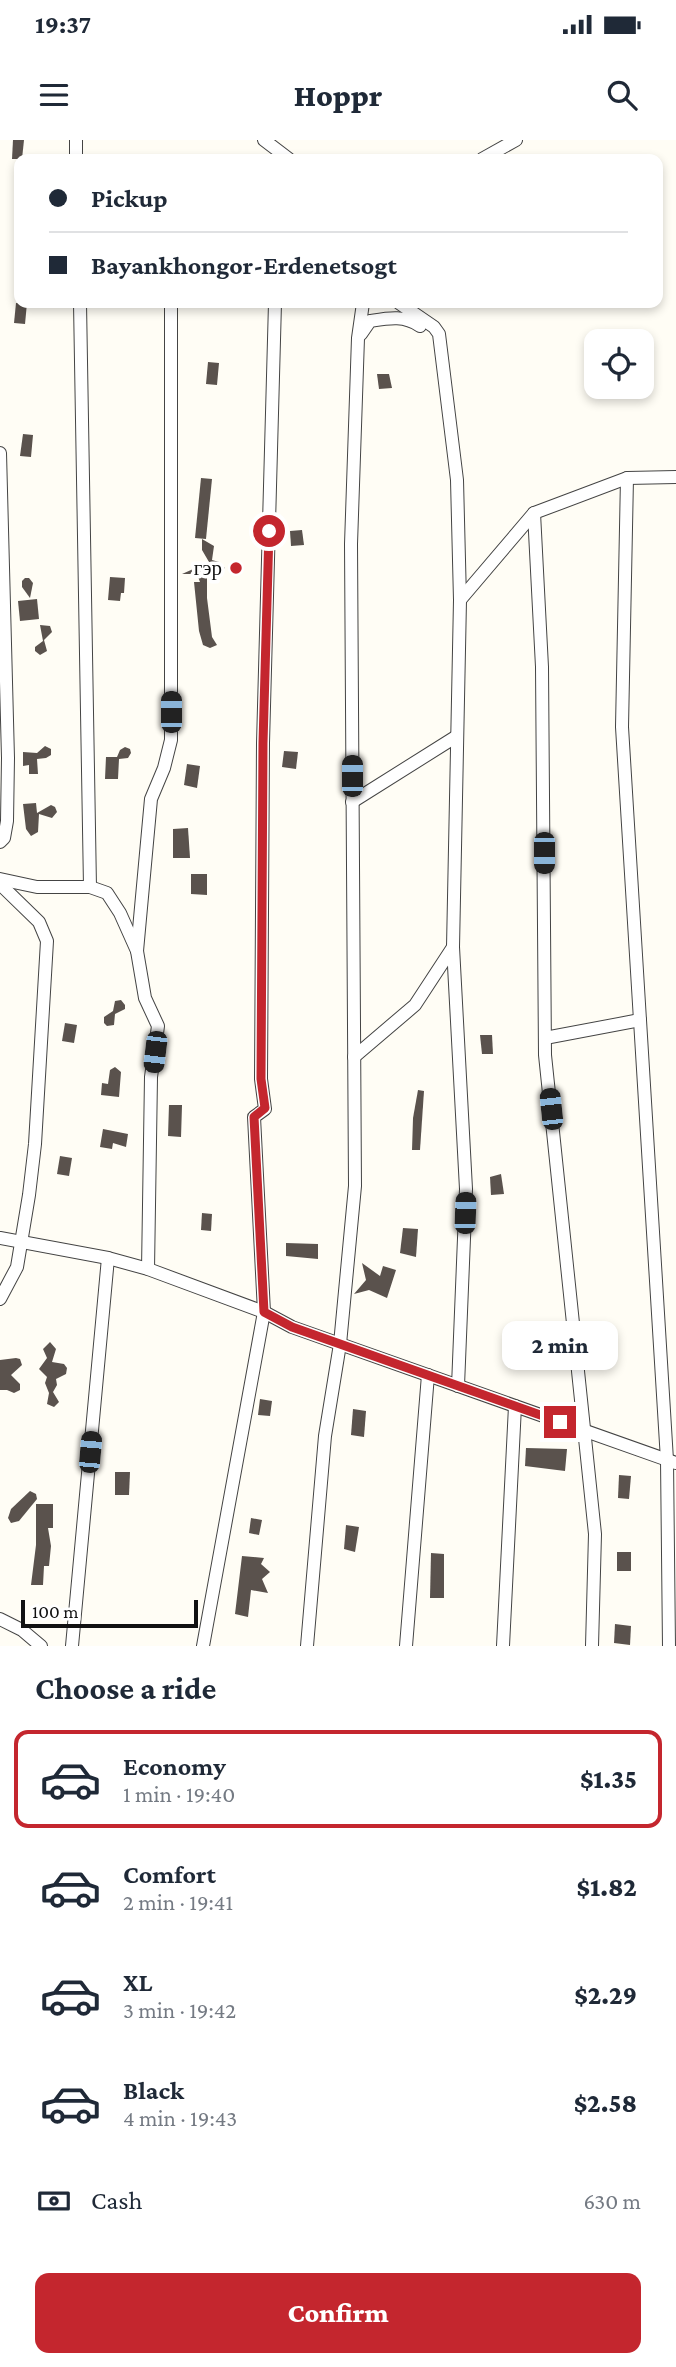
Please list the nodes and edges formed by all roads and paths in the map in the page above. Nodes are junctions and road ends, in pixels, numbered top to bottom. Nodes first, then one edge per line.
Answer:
1 (264, 140) edge
2 (516, 140) edge
3 (282, 152) edge
4 (491, 154) edge
5 (79, 308) edge
6 (171, 308) edge
7 (275, 308) edge
8 (362, 308) edge
9 (406, 308) edge
10 (358, 338) junction
11 (443, 358) junction
12 (0, 453) edge
13 (676, 477) edge
14 (627, 478) junction
15 (534, 513) junction
16 (460, 600) junction
17 (457, 736) junction
18 (352, 802) junction
19 (0, 842) edge
20 (0, 878) edge
21 (0, 884) edge
22 (90, 887) junction
23 (453, 947) junction
24 (137, 950) junction
25 (640, 1020) junction
26 (545, 1038) junction
27 (354, 1058) junction
28 (0, 1238) edge
29 (22, 1242) junction
30 (108, 1258) junction
31 (148, 1269) junction
32 (0, 1299) edge
33 (264, 1312) junction
34 (340, 1344) junction
35 (428, 1375) junction
36 (458, 1386) junction
37 (515, 1406) junction
38 (583, 1430) junction
39 (672, 1461) edge
40 (0, 1619) edge
41 (22, 1630) junction
42 (27, 1646) edge
43 (41, 1646) edge
44 (72, 1646) edge
45 (203, 1646) edge
46 (307, 1646) edge
47 (406, 1646) edge
48 (503, 1646) edge
49 (592, 1646) edge
50 (669, 1646) edge

1 - 3 street
2 - 4 street
5 - 22 street
6 - 24 street
7 - 33 street
8 - 10 street
9 - 11 street
10 - 11 street
10 - 18 street
11 - 16 street
12 - 19 street
13 - 14 street
14 - 15 street
14 - 25 street
15 - 16 street
15 - 26 street
16 - 17 street
17 - 18 street
17 - 23 street
18 - 27 street
20 - 22 street
21 - 29 street
22 - 24 street
23 - 27 street
23 - 36 street
24 - 31 street
25 - 26 street
25 - 39 street
26 - 38 street
27 - 34 street
28 - 29 street
29 - 30 street
29 - 32 street
30 - 31 street
30 - 44 street
31 - 33 street
33 - 34 street
33 - 45 street
34 - 35 street
34 - 46 street
35 - 36 street
35 - 47 street
36 - 37 street
37 - 38 street
37 - 48 street
38 - 39 street
38 - 49 street
39 - 50 street
40 - 41 street
41 - 42 street
41 - 43 street

